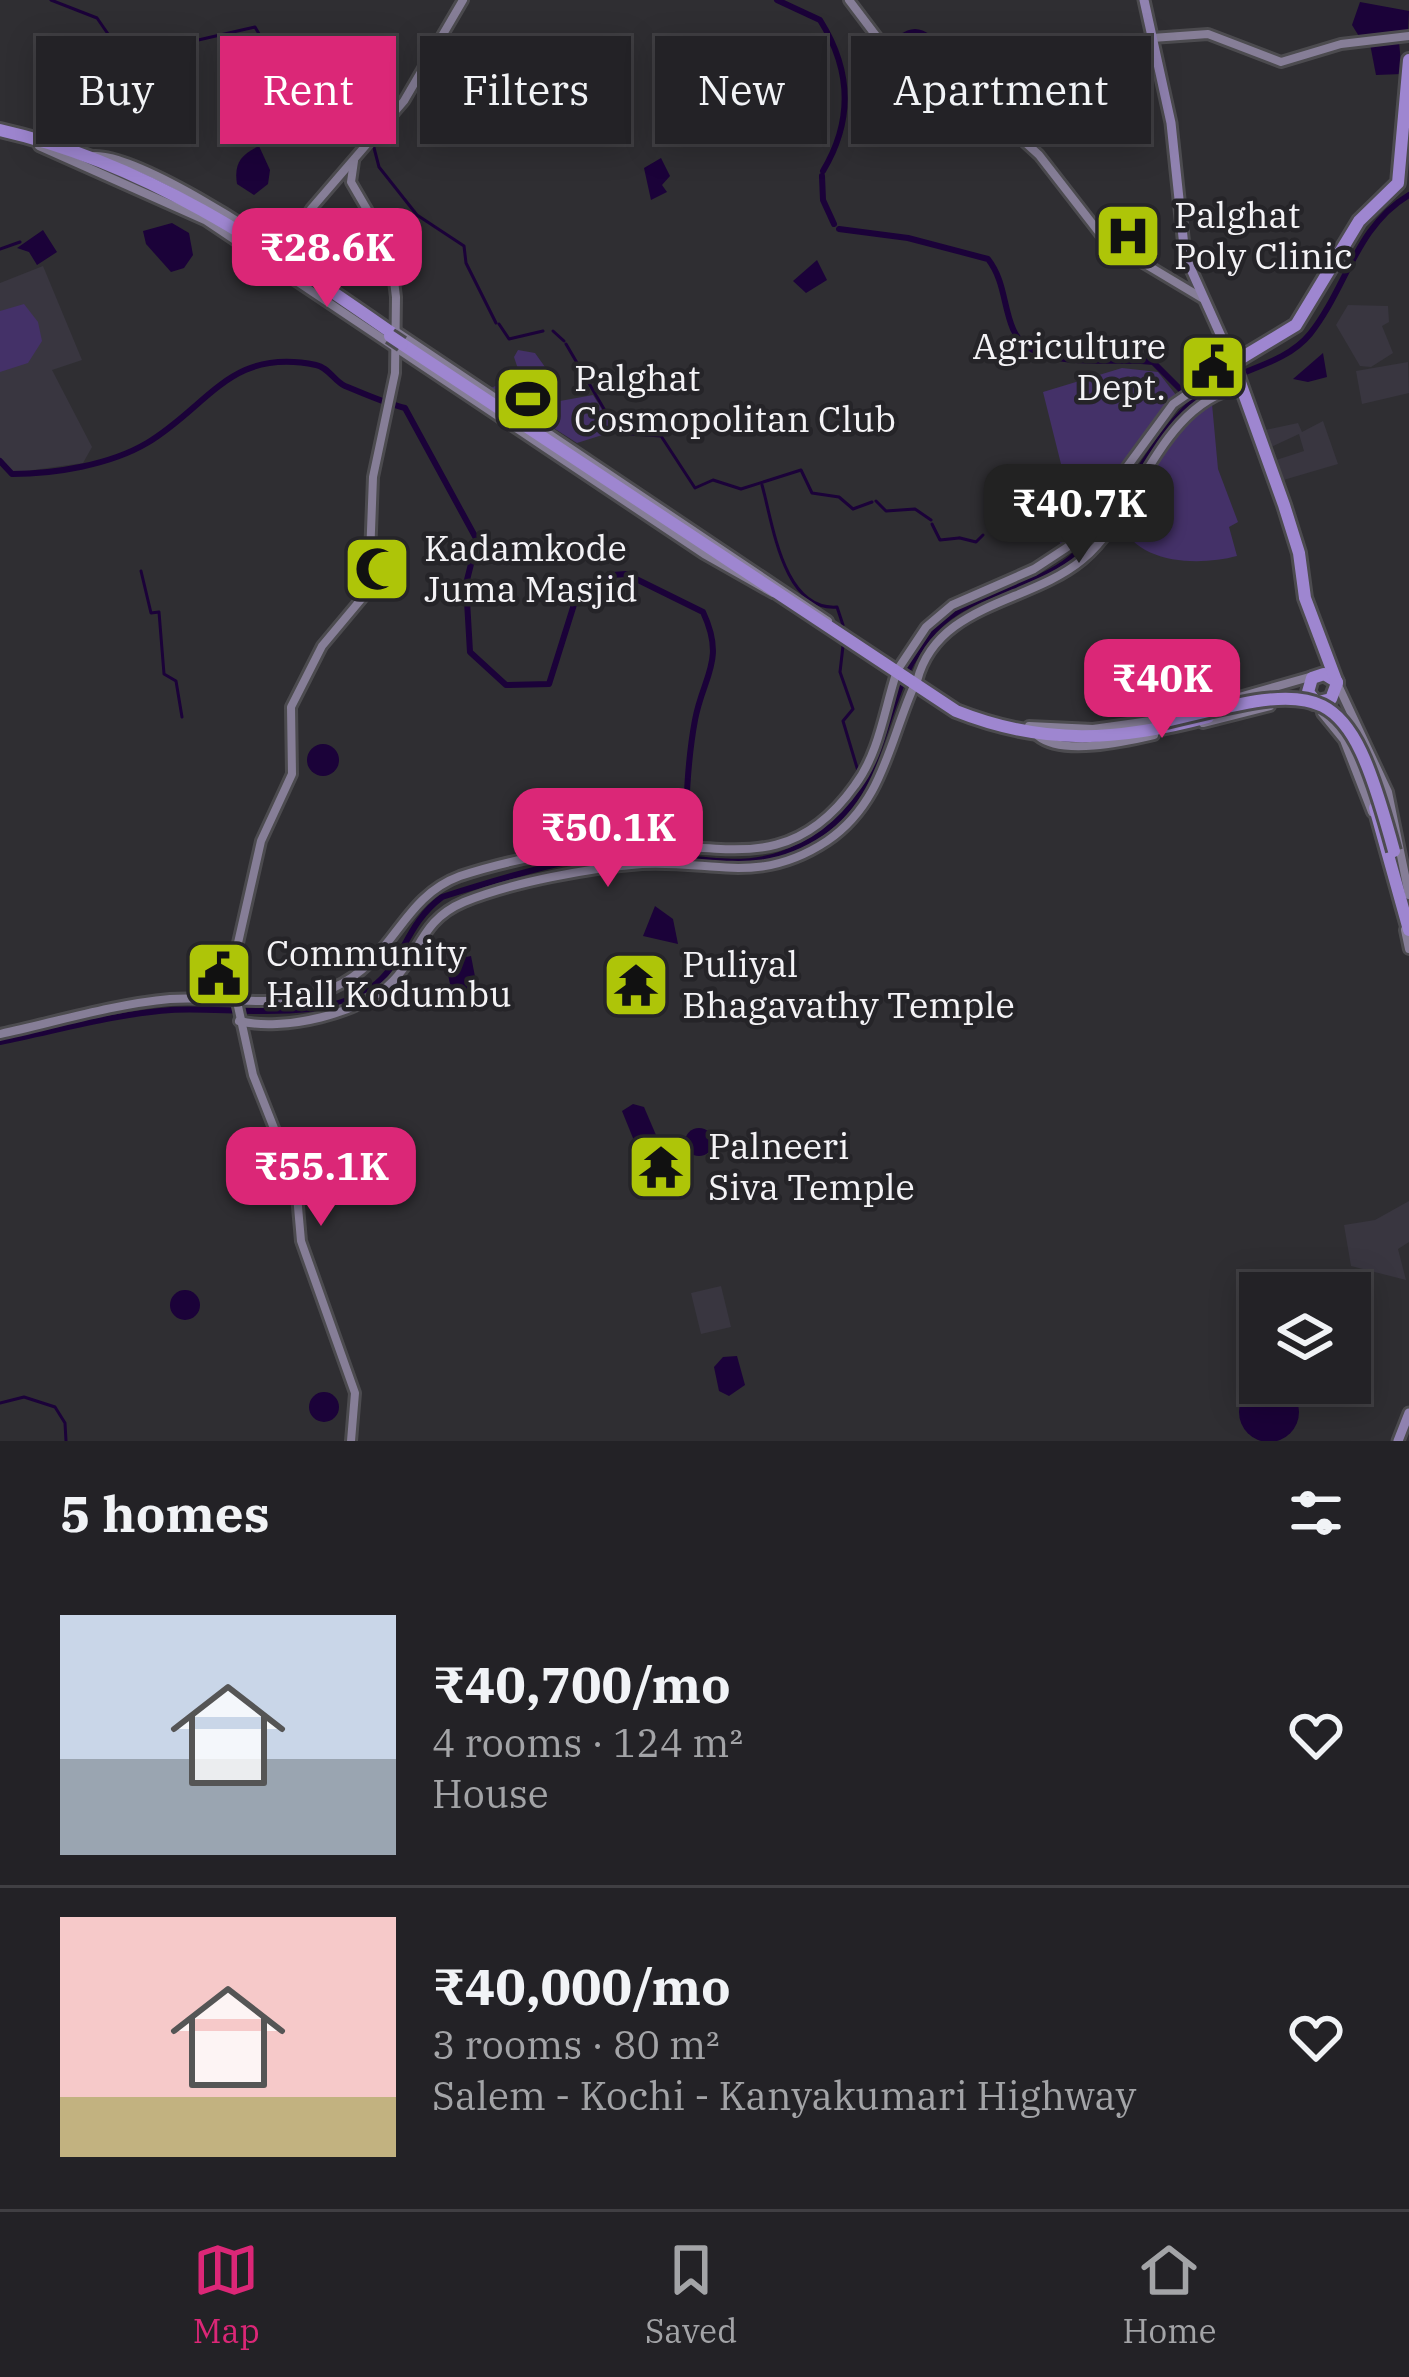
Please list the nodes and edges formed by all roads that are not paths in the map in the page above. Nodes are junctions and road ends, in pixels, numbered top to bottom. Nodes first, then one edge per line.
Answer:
1 (464, 0) edge
2 (849, 0) edge
3 (1146, 0) edge
4 (1409, 36) edge
5 (1154, 37) junction
6 (1409, 60) edge
7 (1409, 119) edge
8 (0, 133) edge
9 (85, 152) junction
10 (354, 161) junction
11 (1406, 184) edge
12 (285, 252) junction
13 (1202, 298) junction
14 (1285, 338) junction
15 (397, 339) junction
16 (1237, 374) junction
17 (1315, 630) junction
18 (897, 671) junction
19 (1316, 675) junction
20 (916, 683) junction
21 (1337, 683) junction
22 (1316, 707) junction
23 (992, 720) junction
24 (1387, 847) junction
25 (604, 848) junction
26 (606, 865) junction
27 (1409, 895) edge
28 (1409, 911) edge
29 (1409, 930) edge
30 (1409, 949) edge
31 (235, 1003) junction
32 (238, 1021) junction
33 (0, 1034) edge
34 (1409, 1413) edge
35 (351, 1441) edge
36 (1398, 1441) edge

1 - 10 street
2 - 13 street
3 - 5 main road
4 - 5 street
5 - 13 main road
6 - 14 highway
7 - 11 highway
8 - 9 highway
8 - 15 highway
9 - 12 street
9 - 15 highway
10 - 12 street
10 - 15 street
11 - 14 highway
12 - 15 street
13 - 16 main road
14 - 16 highway
15 - 18 highway
15 - 18 highway
15 - 31 street
16 - 17 highway
16 - 18 street
16 - 20 street
17 - 19 highway
17 - 21 highway
18 - 20 highway
18 - 25 street
19 - 21 highway
19 - 22 highway
19 - 23 street
20 - 22 highway
20 - 23 highway
20 - 26 street
21 - 22 highway
21 - 27 street
22 - 24 street
22 - 29 highway
23 - 24 highway, bridge
24 - 28 highway
24 - 30 street
25 - 26 street
25 - 31 street
26 - 32 street
31 - 32 street
31 - 33 street
32 - 35 street
34 - 36 main road

